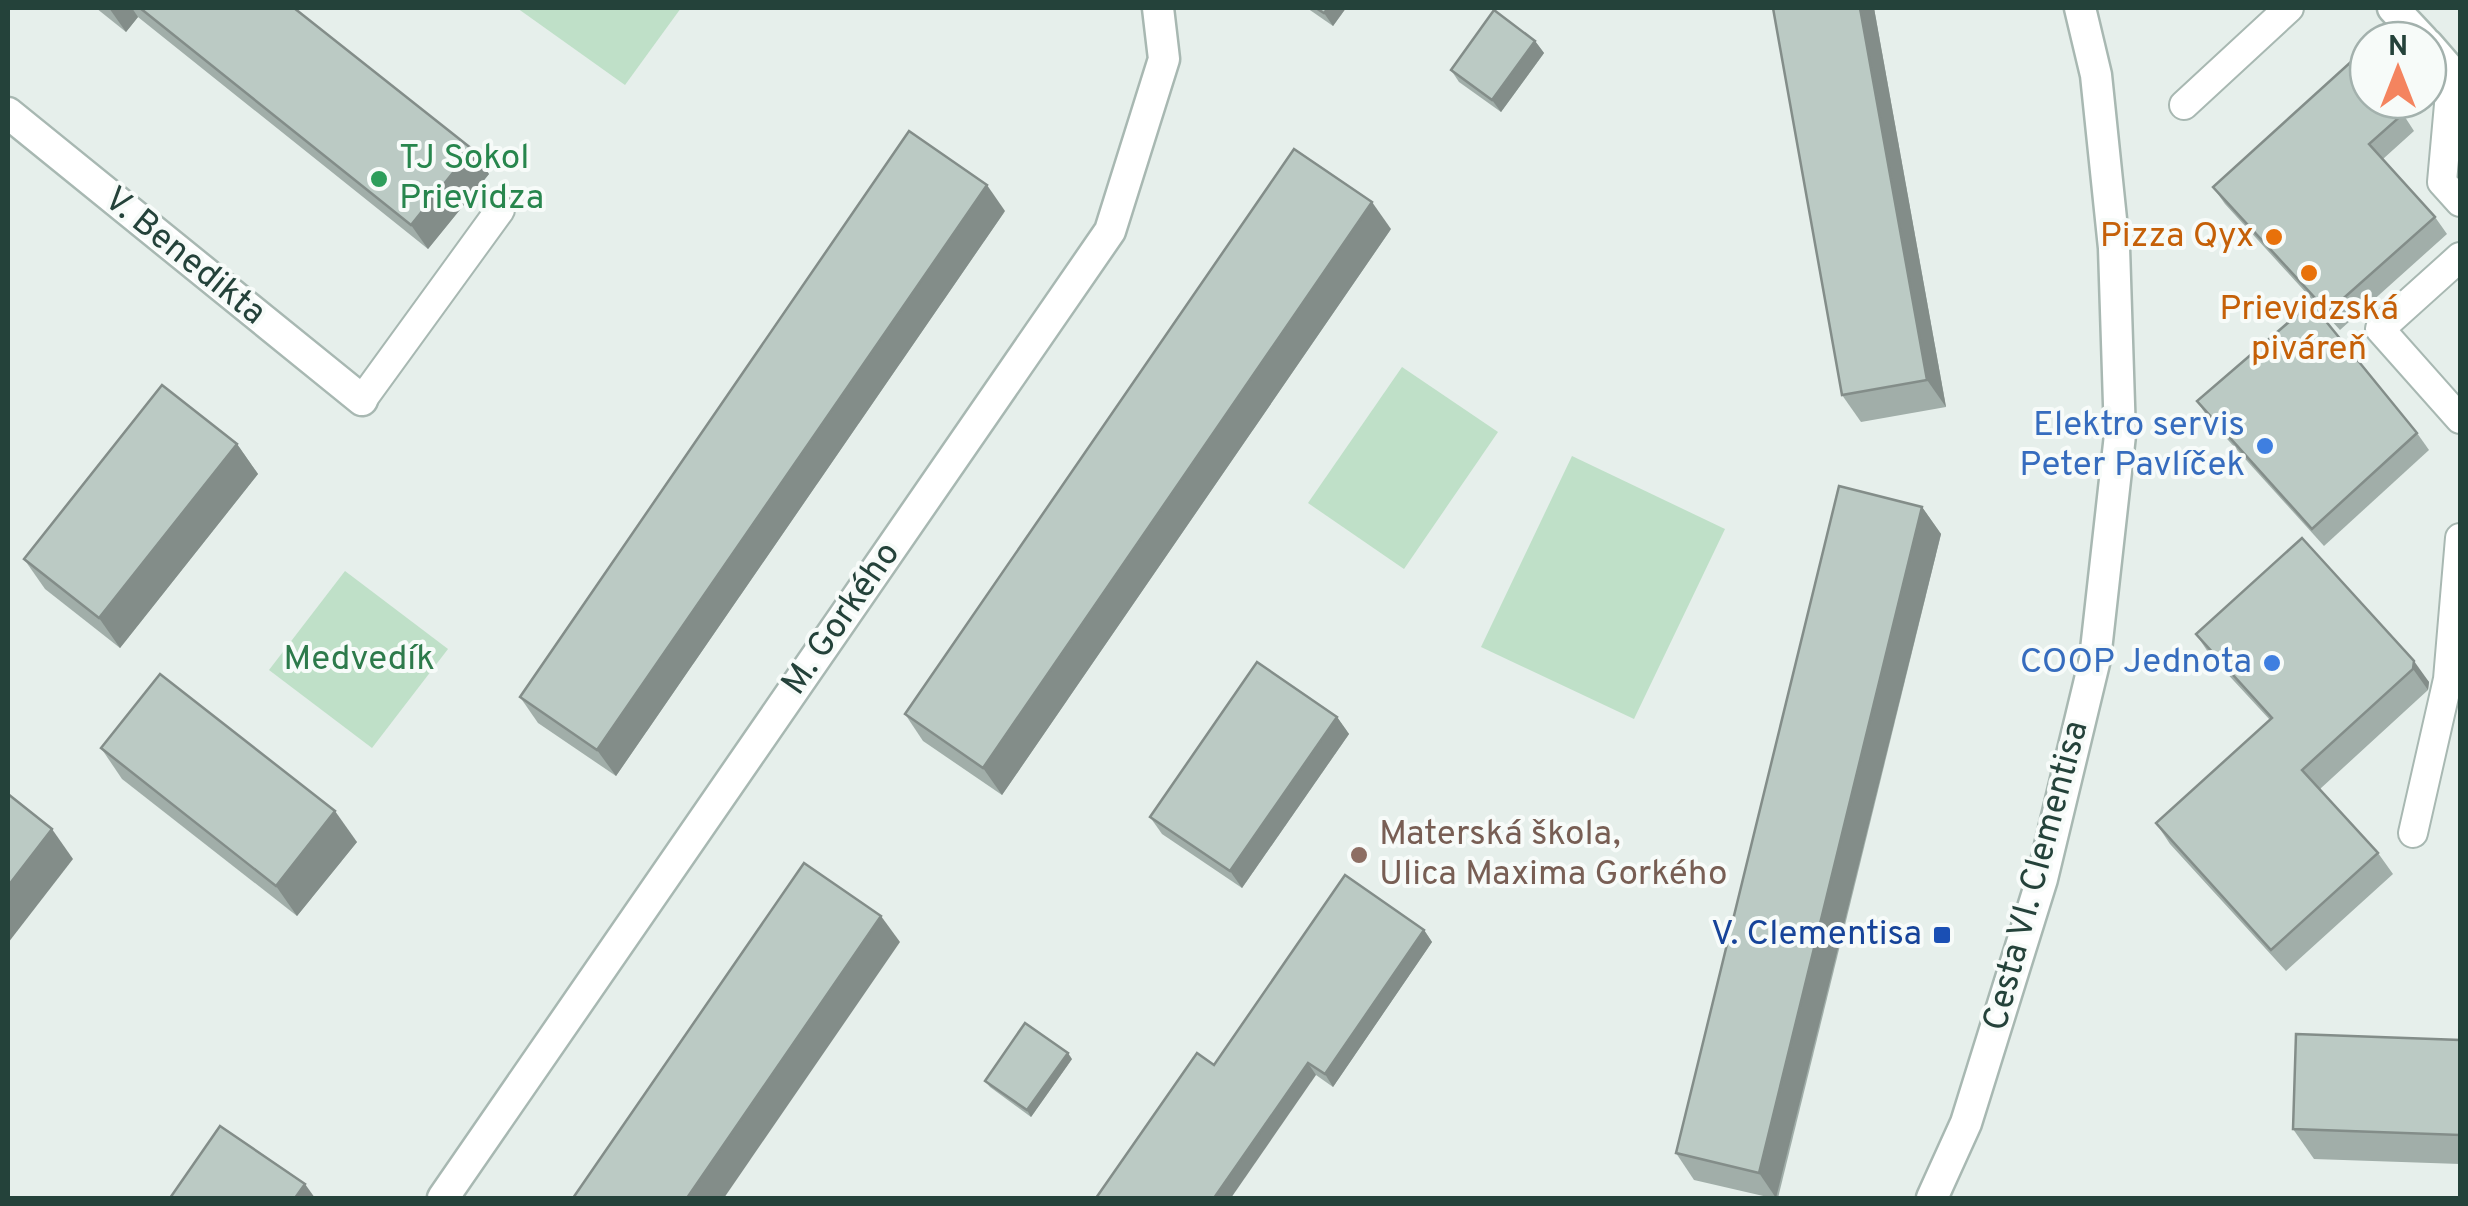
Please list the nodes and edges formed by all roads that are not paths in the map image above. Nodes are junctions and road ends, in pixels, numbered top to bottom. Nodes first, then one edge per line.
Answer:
1 (1158, 8) edge
2 (2080, 8) edge
3 (2289, 8) edge
4 (2456, 77) edge
5 (2184, 105) dead end
6 (8, 113) edge
7 (2460, 202) edge
8 (500, 210) dead end
9 (2460, 257) edge
10 (362, 400) joint
11 (2460, 419) edge
12 (2460, 538) edge
13 (2413, 833) dead end
14 (442, 1198) edge
15 (1932, 1198) edge

1 - 14 street, M. Gorkého
2 - 15 street, Cesta Vl. Clementisa
3 - 5 lane
4 - 7 lane
6 - 10 street, V. Benedikta
8 - 10 lane
9 - 11 lane
12 - 13 lane

